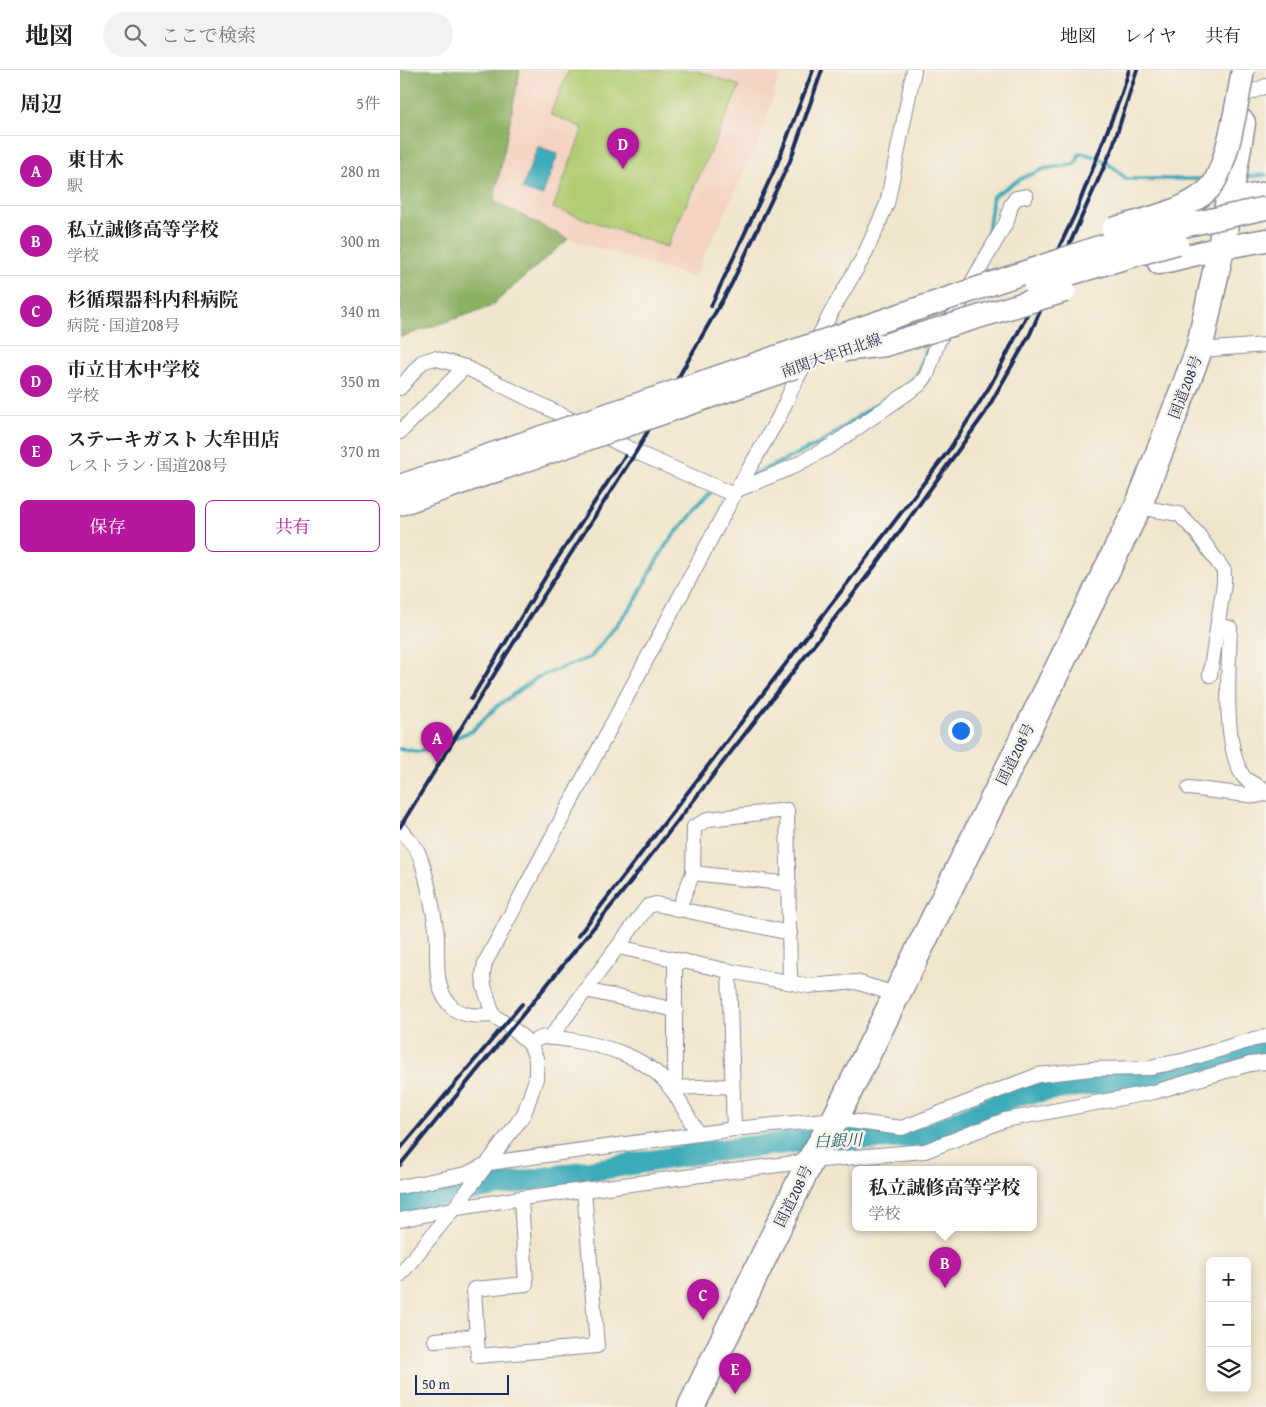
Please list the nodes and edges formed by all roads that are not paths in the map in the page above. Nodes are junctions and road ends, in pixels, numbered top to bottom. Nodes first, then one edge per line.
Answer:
1 (914, 70) edge
2 (1252, 80) edge
3 (1266, 193) edge
4 (1026, 196) dead end
5 (1229, 200) junction
6 (1266, 208) edge
7 (1266, 222) edge
8 (1266, 240) edge
9 (1221, 248) junction
10 (901, 314) junction
11 (1266, 345) edge
12 (844, 350) junction
13 (1200, 350) junction
14 (465, 367) junction
15 (400, 388) edge
16 (400, 432) edge
17 (538, 447) junction
18 (400, 486) edge
19 (735, 493) junction
20 (400, 504) edge
21 (1138, 507) junction
22 (1218, 625) junction
23 (1210, 676) dead end
24 (1189, 788) dead end
25 (1266, 790) edge
26 (1266, 794) edge
27 (400, 829) edge
28 (692, 873) junction
29 (789, 884) junction
30 (678, 910) junction
31 (790, 933) junction
32 (618, 947) junction
33 (675, 960) junction
34 (729, 972) junction
35 (790, 982) junction
36 (585, 990) junction
37 (896, 994) junction
38 (676, 1010) junction
39 (493, 1014) junction
40 (1266, 1037) edge
41 (550, 1038) junction
42 (530, 1044) junction
43 (1266, 1062) edge
44 (732, 1086) junction
45 (673, 1088) junction
46 (835, 1119) junction
47 (734, 1129) junction
48 (698, 1134) junction
49 (810, 1161) junction
50 (485, 1167) junction
51 (400, 1187) edge
52 (584, 1190) junction
53 (521, 1198) junction
54 (456, 1205) junction
55 (400, 1220) edge
56 (400, 1275) edge
57 (477, 1336) junction
58 (435, 1340) dead end
59 (691, 1407) edge

1 - 19 street
2 - 5 highway, 国道208号
2 - 10 main road, bridge
3 - 5 main road
4 - 19 street
5 - 9 highway, 国道208号
6 - 10 main road, 南関大牟田北線, bridge
7 - 12 main road, 南関大牟田北線, bridge
8 - 9 main road
9 - 12 main road, bridge
9 - 13 highway, 国道208号
10 - 17 main road, 南関大牟田北線, bridge
11 - 13 street
12 - 17 main road, 南関大牟田北線, bridge
13 - 21 highway, 国道208号
14 - 15 street
14 - 16 street
14 - 19 street
17 - 18 main road, 南関大牟田北線
17 - 20 main road, 南関大牟田北線
19 - 39 street
21 - 22 street
21 - 37 highway, 国道208号
22 - 23 street
22 - 25 street
24 - 26 street
27 - 39 street
28 - 29 street
28 - 29 street
28 - 30 street
29 - 31 street
30 - 31 street
30 - 32 street
31 - 35 street
32 - 33 street
32 - 36 street
33 - 34 street
33 - 38 street
34 - 35 street
34 - 44 street
35 - 37 street
36 - 38 street
36 - 41 street
37 - 46 highway, 国道208号
38 - 45 street
39 - 42 street
40 - 46 street
41 - 42 street
41 - 45 street
42 - 50 street
43 - 49 street
44 - 45 street
44 - 47 street
45 - 48 street
46 - 47 street
46 - 49 highway, 国道208号
47 - 48 street
48 - 50 street
49 - 52 street
49 - 59 highway, 国道208号
50 - 51 street
50 - 54 street
52 - 53 street
52 - 57 street
53 - 54 street
53 - 57 street
54 - 55 street
54 - 56 street
57 - 58 street

